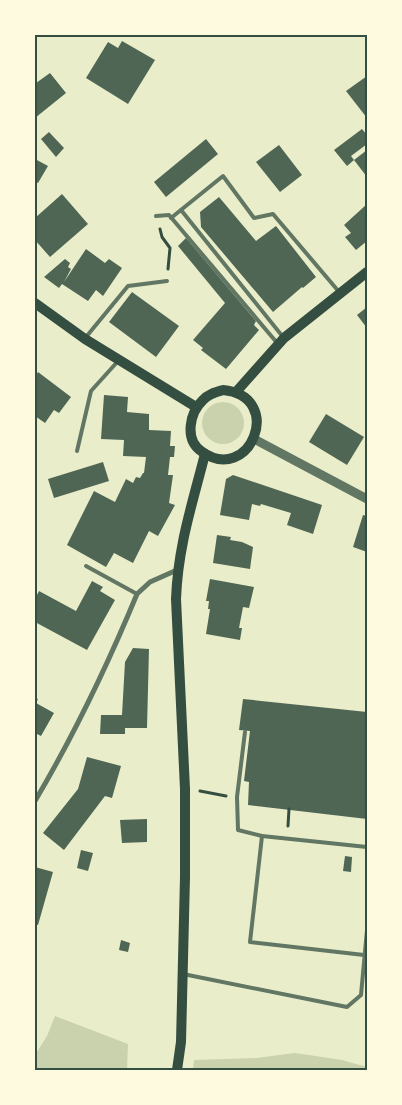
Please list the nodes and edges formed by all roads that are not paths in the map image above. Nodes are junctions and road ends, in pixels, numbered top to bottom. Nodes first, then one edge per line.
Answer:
1 (181, 210) junction
2 (156, 216) dead end
3 (171, 218) junction
4 (367, 272) edge
5 (167, 280) road end
6 (340, 293) junction
7 (35, 303) edge
8 (85, 339) junction
9 (282, 342) junction
10 (119, 360) junction
11 (236, 392) junction
12 (196, 407) junction
13 (254, 439) junction
14 (77, 451) dead end
15 (205, 454) junction
16 (367, 499) edge
17 (86, 566) dead end
18 (177, 570) junction
19 (137, 594) junction
20 (244, 732) dead end
21 (35, 801) edge
22 (262, 836) junction
23 (367, 847) edge
24 (367, 930) edge
25 (364, 955) junction
26 (183, 974) junction
27 (177, 1070) edge

1 - 3 lane
1 - 6 lane
1 - 9 lane
2 - 3 lane
3 - 9 lane
4 - 6 main road
5 - 8 lane
6 - 9 main road
7 - 8 main road
8 - 10 main road
9 - 11 main road
10 - 12 main road
10 - 14 lane
11 - 12 main road
11 - 13 main road
12 - 15 main road
13 - 15 main road
13 - 16 street
15 - 18 main road
17 - 19 lane
18 - 19 street
18 - 26 main road
19 - 21 street
20 - 22 lane
22 - 23 lane
22 - 25 lane
24 - 25 lane
25 - 26 lane
26 - 27 main road

